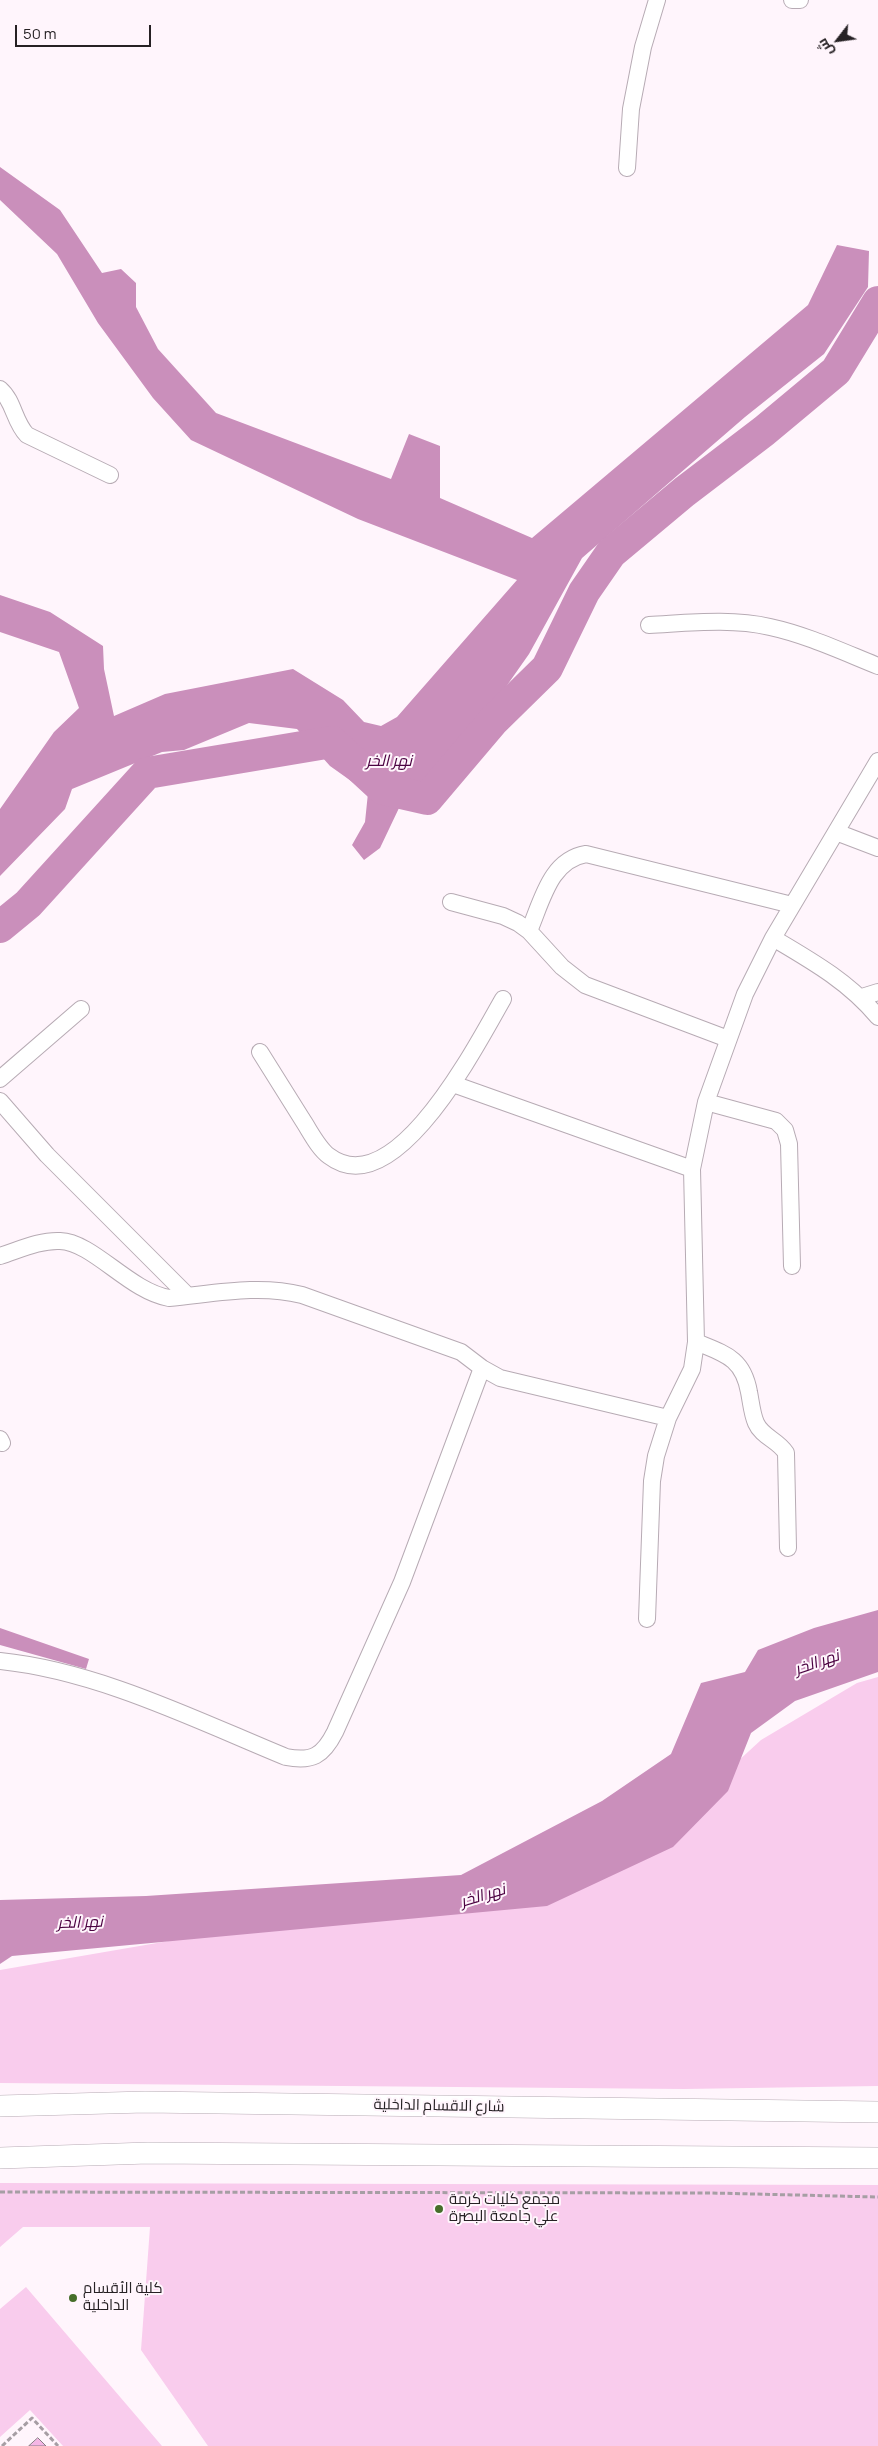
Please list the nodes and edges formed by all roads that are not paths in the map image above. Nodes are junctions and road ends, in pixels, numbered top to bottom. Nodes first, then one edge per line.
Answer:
1 (657, 0) edge
2 (792, 0) edge
3 (800, 0) edge
4 (627, 168) dead end
5 (0, 389) edge
6 (110, 475) dead end
7 (649, 625) dead end
8 (878, 666) edge
9 (878, 761) edge
10 (836, 832) junction
11 (878, 848) edge
12 (451, 902) dead end
13 (792, 904) junction
14 (529, 931) junction
15 (773, 938) junction
16 (878, 992) edge
17 (862, 997) junction
18 (503, 999) dead end
19 (81, 1009) dead end
20 (878, 1017) edge
21 (728, 1039) junction
22 (260, 1052) dead end
23 (0, 1079) edge
24 (453, 1084) junction
25 (0, 1101) edge
26 (706, 1102) junction
27 (692, 1169) junction
28 (0, 1256) edge
29 (792, 1266) dead end
30 (188, 1296) junction
31 (696, 1342) junction
32 (482, 1368) junction
33 (668, 1418) junction
34 (788, 1548) dead end
35 (647, 1619) dead end
36 (0, 1661) edge
37 (0, 2106) edge
38 (878, 2112) edge
39 (0, 2158) edge
40 (878, 2158) edge

1 - 4 street
2 - 3 street
5 - 6 street
7 - 8 street
9 - 10 street
10 - 11 street
10 - 13 street
12 - 14 street
13 - 14 street
13 - 15 street
14 - 21 street
15 - 17 street
15 - 21 street
16 - 17 street
17 - 20 street
18 - 24 street
19 - 23 street
21 - 26 street
22 - 24 street
24 - 27 street
25 - 30 street
26 - 27 street
26 - 29 street
27 - 31 street
28 - 30 street
30 - 32 street
31 - 33 street
31 - 34 street
32 - 33 street
32 - 36 street
33 - 35 street
37 - 38 street, شارع الاقسام الداخلية
39 - 40 street

